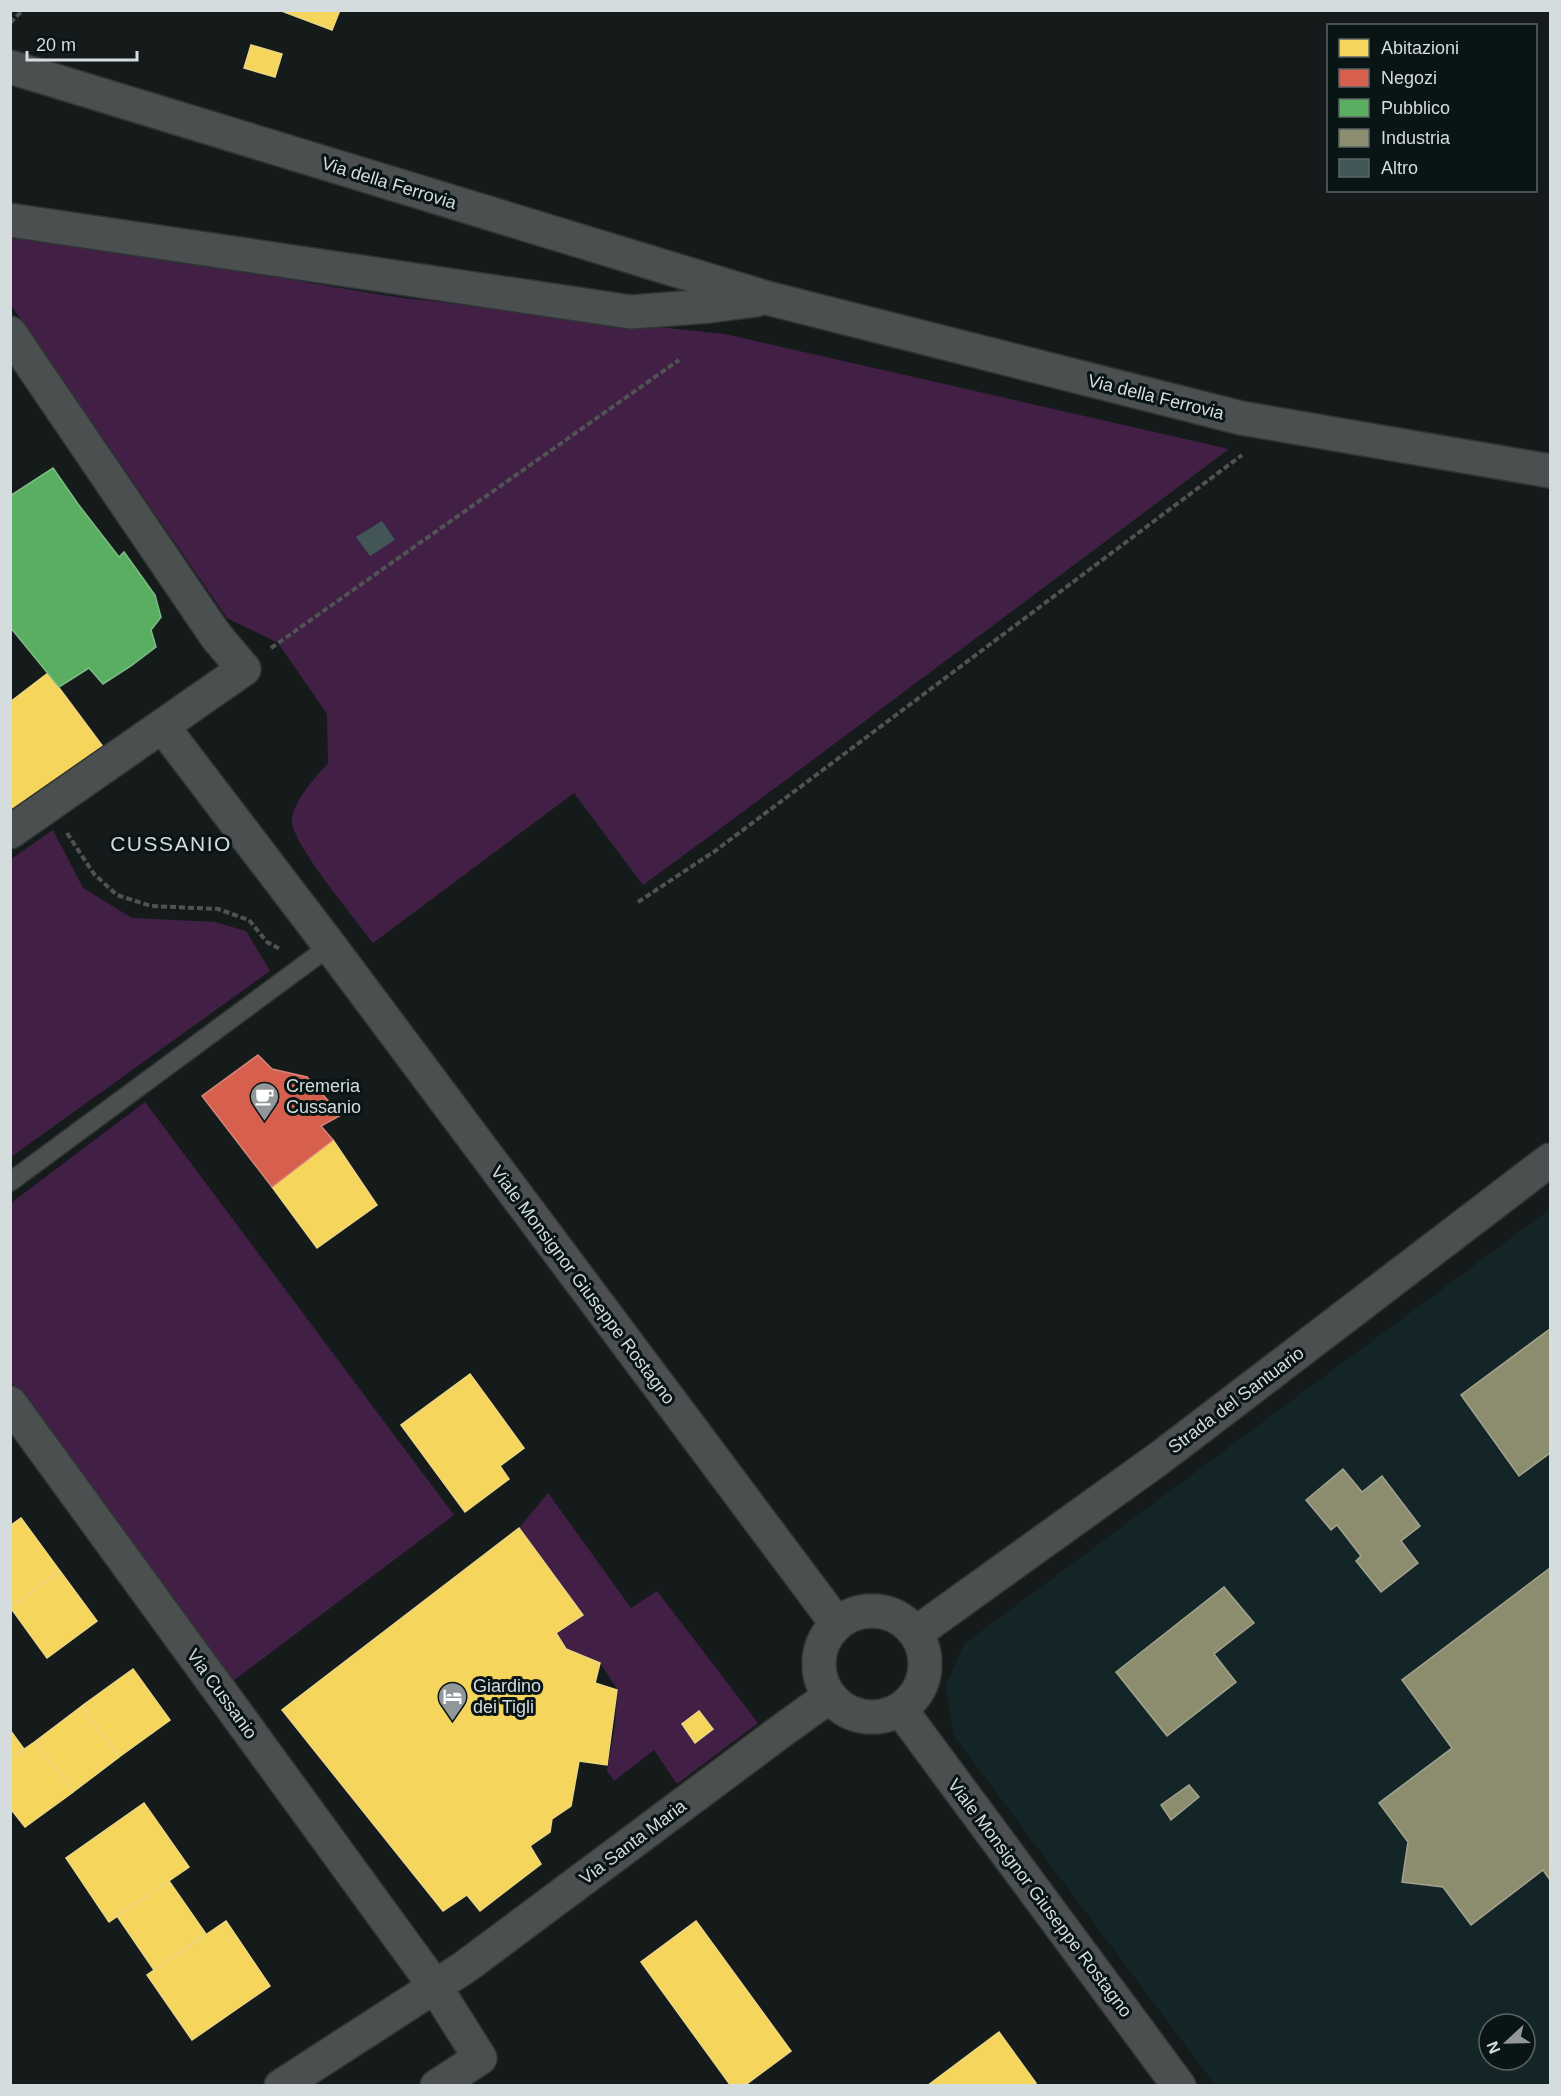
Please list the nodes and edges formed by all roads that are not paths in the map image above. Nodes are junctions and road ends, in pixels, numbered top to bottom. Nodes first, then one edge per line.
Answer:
1 (10, 67) edge
2 (10, 220) edge
3 (767, 298) junction
4 (10, 333) edge
5 (1551, 471) edge
6 (163, 727) junction
7 (10, 832) edge
8 (323, 937) junction
9 (1551, 1160) edge
10 (10, 1182) edge
11 (10, 1403) edge
12 (837, 1624) junction
13 (916, 1633) junction
14 (830, 1696) junction
15 (901, 1710) junction
16 (434, 1985) junction
17 (281, 2085) edge
18 (437, 2085) edge
19 (1179, 2085) edge

1 - 3 street, Via della Ferrovia
2 - 3 street, Via della Ferrovia
3 - 5 street, Via della Ferrovia
4 - 6 street
6 - 7 street
6 - 8 street, Viale Monsignor Giuseppe Rostagno
8 - 10 lane
8 - 12 street, Viale Monsignor Giuseppe Rostagno
9 - 13 street, Strada del Santuario
11 - 16 street, Via Cussanio
12 - 13 street
12 - 14 street
13 - 15 street
14 - 15 street
14 - 16 street, Via Santa Maria
15 - 19 street, Viale Monsignor Giuseppe Rostagno
16 - 17 street, Via Santa Maria
16 - 18 street

